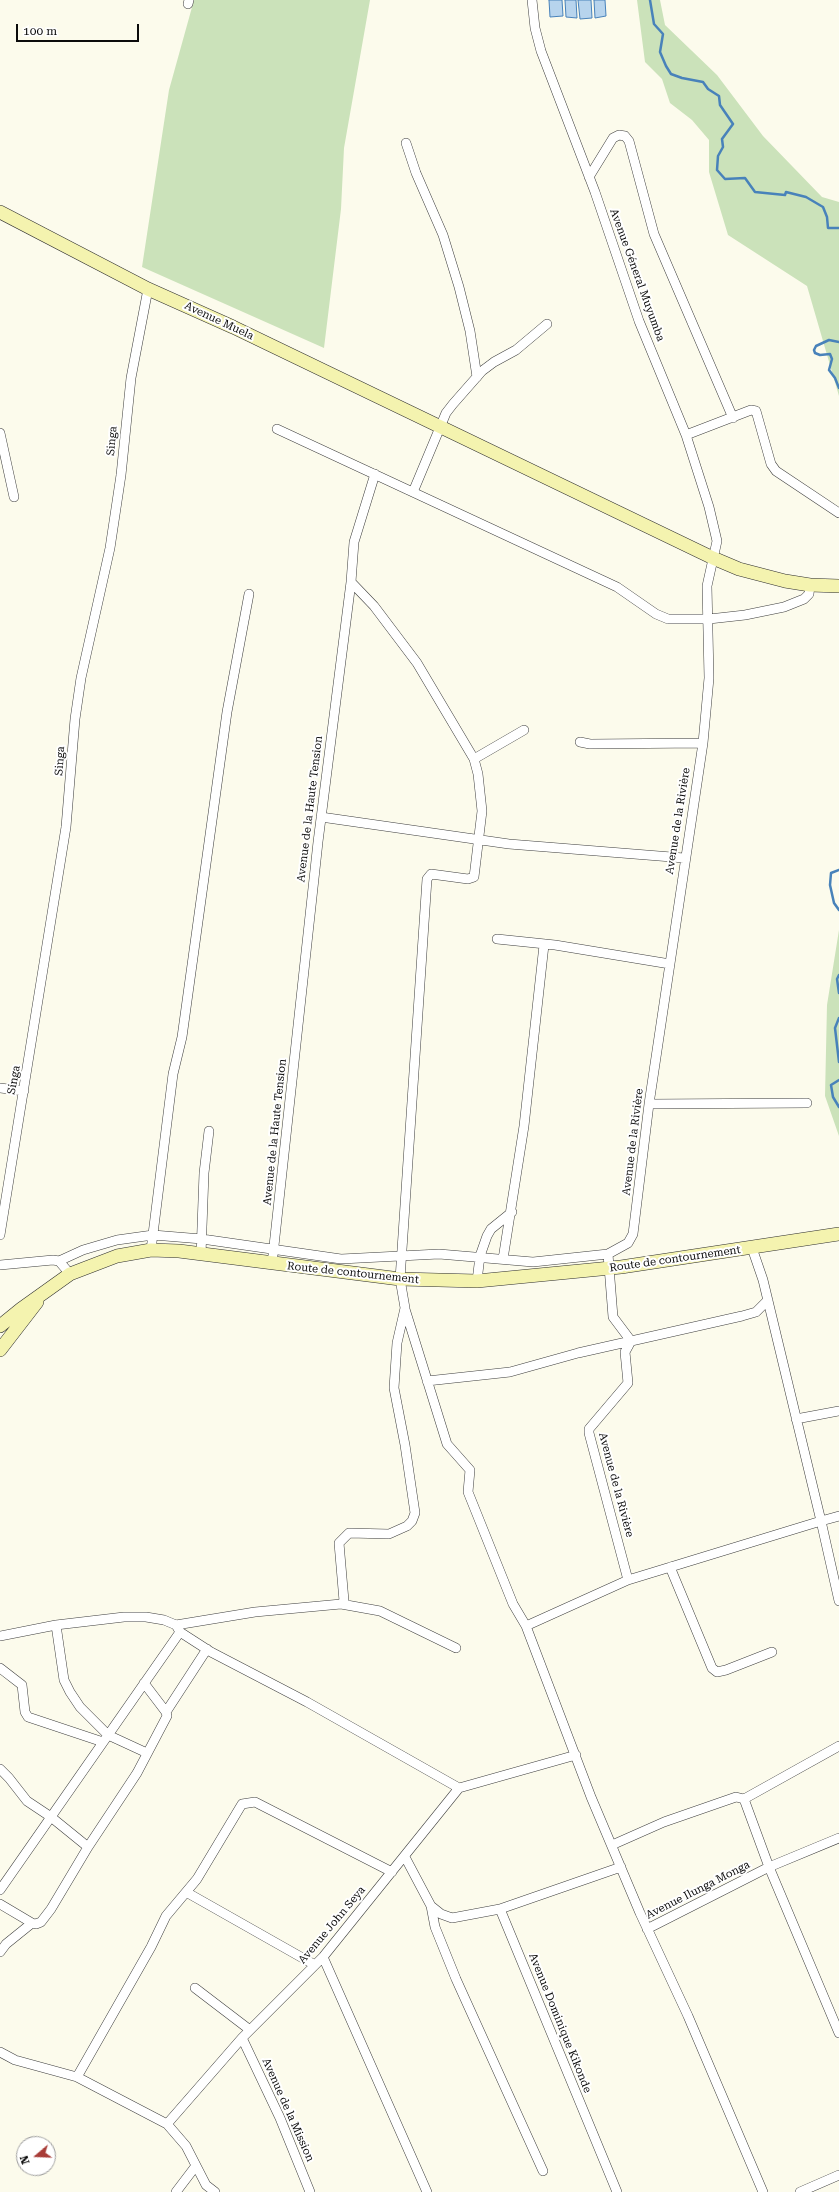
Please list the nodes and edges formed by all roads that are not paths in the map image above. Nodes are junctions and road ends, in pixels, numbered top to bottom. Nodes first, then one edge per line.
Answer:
1 (532, 0) edge
2 (406, 143) dead end
3 (589, 177) junction
4 (0, 212) edge
5 (148, 289) junction
6 (547, 324) dead end
7 (477, 377) junction
8 (733, 418) junction
9 (440, 426) junction
10 (277, 429) dead end
11 (0, 433) edge
12 (686, 435) junction
13 (375, 474) junction
14 (413, 492) junction
15 (14, 497) dead end
16 (839, 513) edge
17 (713, 558) junction
18 (350, 582) junction
19 (810, 585) junction
20 (839, 586) edge
21 (249, 594) dead end
22 (709, 619) junction
23 (524, 730) dead end
24 (580, 742) dead end
25 (703, 743) junction
26 (474, 759) junction
27 (321, 817) junction
28 (479, 840) junction
29 (684, 858) junction
30 (497, 939) dead end
31 (544, 945) junction
32 (670, 964) junction
33 (0, 1088) edge
34 (24, 1090) junction
35 (807, 1103) dead end
36 (649, 1104) junction
37 (209, 1131) dead end
38 (512, 1212) junction
39 (839, 1234) edge
40 (0, 1235) edge
41 (152, 1235) junction
42 (202, 1239) junction
43 (752, 1248) junction
44 (274, 1249) junction
45 (151, 1250) junction
46 (201, 1254) junction
47 (608, 1254) junction
48 (480, 1256) junction
49 (402, 1258) junction
50 (503, 1259) junction
51 (60, 1261) junction
52 (272, 1264) junction
53 (0, 1265) edge
54 (608, 1269) junction
55 (70, 1274) junction
56 (400, 1279) junction
57 (476, 1281) junction
58 (43, 1294) junction
59 (768, 1300) junction
60 (405, 1308) junction
61 (0, 1326) edge
62 (631, 1341) junction
63 (0, 1350) edge
64 (427, 1381) junction
65 (839, 1411) edge
66 (796, 1419) junction
67 (839, 1516) edge
68 (821, 1521) junction
69 (670, 1567) junction
70 (837, 1579) edge
71 (628, 1580) junction
72 (839, 1601) edge
73 (341, 1604) junction
74 (56, 1626) junction
75 (526, 1626) junction
76 (178, 1628) junction
77 (0, 1636) edge
78 (456, 1648) dead end
79 (207, 1649) junction
80 (772, 1652) dead end
81 (0, 1668) edge
82 (144, 1684) junction
83 (166, 1712) junction
84 (106, 1739) junction
85 (839, 1746) edge
86 (147, 1753) junction
87 (576, 1755) junction
88 (0, 1770) edge
89 (459, 1788) junction
90 (744, 1799) junction
91 (51, 1817) junction
92 (839, 1838) edge
93 (612, 1845) junction
94 (88, 1847) junction
95 (405, 1857) junction
96 (621, 1867) junction
97 (769, 1868) junction
98 (392, 1872) junction
99 (0, 1890) edge
100 (186, 1892) junction
101 (0, 1904) edge
102 (431, 1906) junction
103 (500, 1909) junction
104 (32, 1923) junction
105 (647, 1929) junction
106 (0, 1952) edge
107 (323, 1957) junction
108 (315, 1965) junction
109 (195, 1988) dead end
110 (250, 2030) junction
111 (839, 2033) edge
112 (242, 2038) junction
113 (0, 2052) edge
114 (77, 2077) junction
115 (166, 2124) junction
116 (195, 2167) junction
117 (543, 2171) dead end
118 (839, 2175) edge
119 (176, 2192) edge
120 (215, 2192) edge
121 (310, 2192) edge
122 (427, 2192) edge
123 (617, 2192) edge
124 (763, 2192) edge
125 (800, 2192) edge

1 - 3 street, Avenue Géneral Muyumba
2 - 7 street
3 - 8 street
3 - 12 street, Avenue Géneral Muyumba
4 - 5 street, Avenue Muela
5 - 9 street, Avenue Muela
5 - 34 street, Singa
6 - 7 street
7 - 9 street
8 - 12 street
8 - 16 street
9 - 14 street
9 - 17 street, Avenue Muela
10 - 13 street
11 - 15 street
12 - 17 street, Avenue Géneral Muyumba
13 - 14 street
13 - 18 street, Avenue de la Haute Tension
14 - 22 street
17 - 19 street
17 - 22 street, Avenue de la Rivière
18 - 26 street
18 - 27 street, Avenue de la Haute Tension
19 - 20 street
19 - 22 street
21 - 41 street
22 - 25 street, Avenue de la Rivière
23 - 26 street
24 - 25 street
25 - 29 street, Avenue de la Rivière
26 - 28 street
27 - 28 street
27 - 44 street, Avenue de la Haute Tension
28 - 29 street
28 - 49 street, Avenue Ilunga Monga
29 - 32 street, Avenue de la Rivière
30 - 31 street
31 - 32 street
31 - 38 street
32 - 36 street, Avenue de la Rivière
33 - 34 street
34 - 40 street, Singa
35 - 36 street
36 - 47 street, Avenue de la Rivière
37 - 42 street
38 - 48 street
38 - 50 street
39 - 43 street, Route de contournement
41 - 42 street
41 - 45 street
41 - 51 street
42 - 44 street
42 - 46 street
43 - 54 street, Route de contournement
43 - 59 street
44 - 49 street
44 - 52 street, Avenue de la Haute Tension
45 - 46 street, Route de contournement
45 - 55 street, Route de contournement
46 - 52 street, Route de contournement
47 - 50 street
47 - 54 street
48 - 49 street
48 - 50 street
48 - 57 street
49 - 56 street, Avenue Ilunga Monga
51 - 53 street
51 - 55 street
52 - 56 street, Route de contournement
54 - 57 street, Route de contournement
54 - 62 street
55 - 58 street, Route de contournement
56 - 57 street, Route de contournement
56 - 60 street, Avenue Ilunga Monga
58 - 61 street, Route de contournement
58 - 63 street, Route de contournement
59 - 62 street
59 - 66 street
60 - 64 street, Avenue Ilunga Monga
60 - 73 street
62 - 64 street
62 - 71 street, Avenue de la Rivière
64 - 75 street, Avenue Ilunga Monga
65 - 66 street
66 - 68 street
67 - 68 street
68 - 69 street
68 - 70 street
69 - 71 street
69 - 80 street
70 - 72 street
71 - 75 street
73 - 76 street
73 - 78 street
74 - 76 street
74 - 77 street
74 - 84 street
75 - 87 street, Avenue Ilunga Monga
76 - 79 street
76 - 82 street
79 - 83 street
79 - 89 street
81 - 84 street
82 - 83 street
82 - 84 street
83 - 86 street
84 - 86 street
84 - 91 street
85 - 90 street
86 - 94 street
87 - 89 street
87 - 93 street, Avenue Ilunga Monga
88 - 91 street
89 - 95 street, Avenue John Seya
90 - 93 street
90 - 97 street
91 - 94 street
91 - 99 street
92 - 97 street, Avenue Ilunga Monga
93 - 96 street, Avenue Ilunga Monga
94 - 104 street
95 - 98 street, Avenue John Seya
95 - 102 street
96 - 103 street
96 - 105 street, Avenue Ilunga Monga
97 - 105 street, Avenue Ilunga Monga
97 - 111 street
98 - 100 street
98 - 107 street, Avenue John Seya
100 - 108 street
100 - 114 street
101 - 104 street
102 - 103 street
102 - 117 street
103 - 123 street, Avenue Dominique Kikonde
104 - 106 street
105 - 124 street
107 - 108 street, Avenue John Seya
107 - 122 street
108 - 110 street, Avenue John Seya
109 - 110 street
110 - 112 street, Avenue John Seya
112 - 115 street, Avenue John Seya
112 - 121 street, Avenue de la Mission
113 - 114 street
114 - 115 street
115 - 116 street
116 - 119 street
116 - 120 street
118 - 125 street

